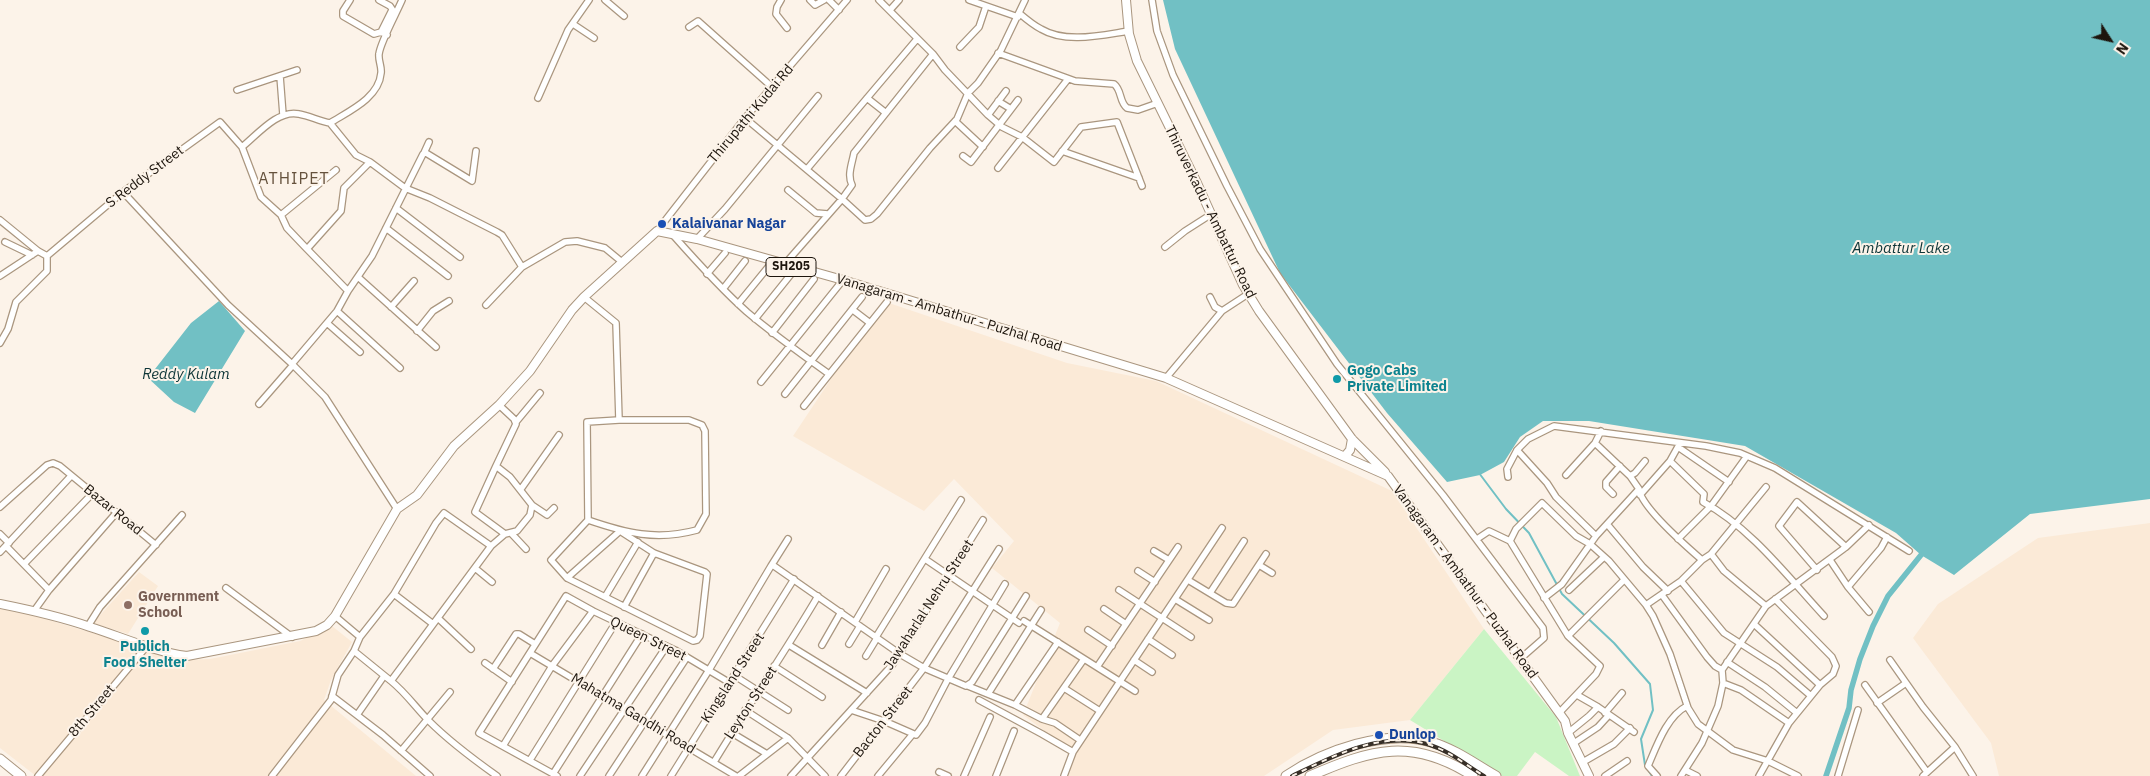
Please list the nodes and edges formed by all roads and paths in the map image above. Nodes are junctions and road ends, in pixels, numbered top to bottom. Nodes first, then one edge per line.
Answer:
1 (350, 0) edge
2 (379, 0) edge
3 (402, 0) edge
4 (589, 0) edge
5 (605, 0) edge
6 (781, 0) edge
7 (810, 0) edge
8 (824, 0) edge
9 (829, 0) edge
10 (848, 0) edge
11 (880, 0) edge
12 (899, 0) edge
13 (969, 0) edge
14 (1025, 0) edge
15 (1126, 0) edge
16 (1152, 0) edge
17 (986, 6) junction
18 (839, 10) junction
19 (890, 10) junction
20 (394, 12) junction
21 (1019, 15) junction
22 (624, 16) dead end
23 (573, 24) junction
24 (688, 27) dead end
25 (787, 28) dead end
26 (1129, 31) junction
27 (384, 34) junction
28 (594, 38) dead end
29 (917, 39) junction
30 (960, 47) dead end
31 (998, 53) junction
32 (933, 54) junction
33 (298, 70) dead end
34 (280, 76) junction
35 (1068, 78) junction
36 (772, 87) junction
37 (237, 90) dead end
38 (1006, 91) dead end
39 (968, 93) junction
40 (818, 96) dead end
41 (538, 98) dead end
42 (867, 98) junction
43 (1018, 100) dead end
44 (998, 101) junction
45 (1158, 103) junction
46 (1011, 109) junction
47 (886, 113) junction
48 (283, 115) junction
49 (988, 115) junction
50 (746, 118) junction
51 (955, 121) junction
52 (330, 123) junction
53 (1000, 125) junction
54 (1022, 138) junction
55 (429, 142) dead end
56 (778, 145) junction
57 (242, 147) junction
58 (983, 147) junction
59 (476, 151) dead end
60 (1062, 151) junction
61 (424, 153) junction
62 (962, 156) dead end
63 (370, 162) junction
64 (998, 168) dead end
65 (807, 169) junction
66 (336, 170) dead end
67 (1139, 178) junction
68 (1142, 186) dead end
69 (405, 188) junction
70 (788, 190) dead end
71 (123, 192) junction
72 (842, 198) junction
73 (396, 208) junction
74 (828, 214) junction
75 (281, 215) junction
76 (1210, 215) junction
77 (0, 220) edge
78 (386, 228) junction
79 (657, 231) junction
80 (672, 234) junction
81 (697, 239) junction
82 (5, 242) dead end
83 (1165, 247) dead end
84 (307, 249) junction
85 (35, 253) junction
86 (724, 253) dead end
87 (48, 256) junction
88 (460, 258) dead end
89 (746, 261) dead end
90 (622, 262) junction
91 (784, 265) junction
92 (769, 266) dead end
93 (522, 267) junction
94 (792, 273) dead end
95 (707, 274) junction
96 (0, 276) edge
97 (448, 276) dead end
98 (358, 277) junction
99 (814, 279) dead end
100 (843, 280) junction
101 (414, 281) dead end
102 (723, 289) junction
103 (348, 291) junction
104 (1248, 294) junction
105 (584, 296) junction
106 (1210, 296) dead end
107 (862, 297) dead end
108 (449, 301) dead end
109 (887, 302) dead end
110 (738, 304) junction
111 (486, 305) dead end
112 (391, 307) junction
113 (853, 310) junction
114 (337, 311) junction
115 (1222, 311) junction
116 (755, 319) junction
117 (327, 322) junction
118 (870, 322) junction
119 (417, 331) junction
120 (772, 333) junction
121 (0, 343) edge
122 (436, 347) dead end
123 (791, 347) junction
124 (360, 352) dead end
125 (811, 361) junction
126 (292, 364) junction
127 (400, 368) dead end
128 (829, 374) junction
129 (1166, 378) junction
130 (761, 382) dead end
131 (540, 392) dead end
132 (785, 394) dead end
133 (259, 404) dead end
134 (499, 405) junction
135 (804, 406) dead end
136 (620, 420) junction
137 (516, 422) junction
138 (1601, 431) junction
139 (560, 435) dead end
140 (1352, 439) junction
141 (1595, 443) junction
142 (1679, 445) junction
143 (1517, 450) junction
144 (1345, 456) junction
145 (1747, 456) junction
146 (1645, 461) dead end
147 (1670, 461) junction
148 (496, 466) junction
149 (1620, 466) junction
150 (1566, 474) dead end
151 (71, 476) junction
152 (1388, 476) junction
153 (1630, 476) junction
154 (1508, 478) dead end
155 (1729, 482) junction
156 (1766, 488) dead end
157 (521, 489) junction
158 (1639, 492) junction
159 (92, 494) junction
160 (1613, 494) dead end
161 (961, 500) dead end
162 (532, 505) junction
163 (1711, 506) junction
164 (0, 507) edge
165 (554, 508) dead end
166 (397, 509) junction
167 (116, 512) junction
168 (182, 515) dead end
169 (588, 520) junction
170 (983, 520) dead end
171 (1607, 524) junction
172 (1737, 525) junction
173 (1869, 525) junction
174 (1222, 528) dead end
175 (620, 531) junction
176 (508, 533) junction
177 (0, 534) edge
178 (1596, 536) junction
179 (1887, 537) junction
180 (788, 539) dead end
181 (1477, 539) junction
182 (1678, 539) junction
183 (1244, 540) dead end
184 (1510, 540) junction
185 (638, 542) junction
186 (7, 544) junction
187 (1590, 544) junction
188 (156, 545) junction
189 (491, 546) junction
190 (1178, 547) dead end
191 (1846, 547) junction
192 (526, 549) dead end
193 (1000, 549) dead end
194 (1154, 551) dead end
195 (0, 552) edge
196 (654, 552) junction
197 (1909, 552) dead end
198 (1266, 554) dead end
199 (1711, 554) junction
200 (925, 558) junction
201 (1604, 558) junction
202 (1169, 560) junction
203 (1702, 560) junction
204 (1830, 560) junction
205 (25, 563) junction
206 (1259, 565) junction
207 (771, 566) junction
208 (475, 568) junction
209 (886, 569) dead end
210 (1817, 570) junction
211 (1138, 571) dead end
212 (1272, 573) dead end
213 (948, 575) junction
214 (567, 578) junction
215 (794, 580) junction
216 (1188, 580) junction
217 (1624, 580) junction
218 (1682, 580) junction
219 (492, 582) dead end
220 (1155, 582) junction
221 (1006, 584) dead end
222 (1794, 584) junction
223 (226, 588) dead end
224 (1848, 588) junction
225 (49, 590) junction
226 (1120, 590) dead end
227 (1569, 590) dead end
228 (1668, 591) junction
229 (973, 592) junction
230 (1210, 593) junction
231 (394, 594) junction
232 (1662, 595) junction
233 (818, 596) junction
234 (1026, 596) dead end
235 (606, 597) junction
236 (1544, 598) junction
237 (1175, 599) junction
238 (1776, 599) junction
239 (0, 604) edge
240 (1140, 604) junction
241 (1646, 605) junction
242 (992, 606) junction
243 (1766, 606) junction
244 (624, 607) junction
245 (1104, 609) dead end
246 (1041, 610) dead end
247 (34, 611) junction
248 (593, 611) junction
249 (841, 612) junction
250 (1869, 612) dead end
251 (335, 616) junction
252 (1824, 616) dead end
253 (439, 619) junction
254 (1012, 619) junction
255 (1162, 619) junction
256 (1209, 620) dead end
257 (616, 622) junction
258 (855, 622) junction
259 (433, 624) junction
260 (1126, 624) junction
261 (1754, 624) junction
262 (1031, 625) junction
263 (88, 626) junction
264 (860, 626) junction
265 (1088, 630) dead end
266 (642, 634) junction
267 (1568, 636) junction
268 (292, 637) junction
269 (360, 637) junction
270 (876, 637) junction
271 (1192, 637) dead end
272 (1148, 640) junction
273 (1058, 642) junction
274 (1740, 643) junction
275 (535, 644) junction
276 (849, 644) dead end
277 (789, 645) junction
278 (822, 645) dead end
279 (147, 646) junction
280 (666, 646) junction
281 (1112, 646) junction
282 (471, 649) dead end
283 (354, 651) junction
284 (530, 653) junction
285 (900, 654) junction
286 (1172, 655) dead end
287 (866, 656) dead end
288 (687, 657) junction
289 (1084, 659) junction
290 (1520, 659) junction
291 (1134, 660) junction
292 (1890, 660) dead end
293 (1727, 662) junction
294 (485, 663) dead end
295 (552, 666) junction
296 (774, 666) junction
297 (1098, 667) junction
298 (924, 668) junction
299 (493, 669) junction
300 (709, 670) junction
301 (1722, 670) junction
302 (1152, 672) dead end
303 (384, 676) junction
304 (735, 676) junction
305 (948, 679) junction
306 (391, 681) junction
307 (578, 681) junction
308 (1120, 681) junction
309 (512, 682) junction
310 (730, 683) junction
311 (1724, 683) junction
312 (1906, 683) junction
313 (1820, 685) junction
314 (1865, 685) dead end
315 (968, 686) junction
316 (1064, 688) junction
317 (758, 690) junction
318 (1135, 691) dead end
319 (450, 692) dead end
320 (867, 693) junction
321 (1622, 693) dead end
322 (988, 694) junction
323 (1577, 695) junction
324 (332, 696) junction
325 (603, 696) junction
326 (1811, 696) junction
327 (822, 697) dead end
328 (979, 700) dead end
329 (1877, 702) junction
330 (1015, 705) junction
331 (1687, 706) junction
332 (1598, 707) junction
333 (625, 710) junction
334 (745, 710) junction
335 (788, 710) dead end
336 (851, 710) junction
337 (1858, 710) dead end
338 (1100, 711) junction
339 (1559, 713) junction
340 (1797, 713) junction
341 (1608, 714) junction
342 (357, 715) junction
343 (990, 717) dead end
344 (428, 719) junction
345 (1042, 719) junction
346 (645, 721) junction
347 (884, 721) junction
348 (1790, 723) junction
349 (1014, 731) dead end
350 (1706, 731) junction
351 (732, 733) junction
352 (1568, 733) junction
353 (668, 735) junction
354 (912, 735) junction
355 (788, 738) junction
356 (1080, 740) junction
357 (1574, 743) junction
358 (503, 746) junction
359 (1956, 746) junction
360 (688, 747) junction
361 (401, 751) junction
362 (1073, 752) junction
363 (767, 754) junction
364 (806, 758) junction
365 (0, 759) edge
366 (530, 760) junction
367 (1627, 761) dead end
368 (1768, 761) junction
369 (714, 762) junction
370 (1583, 762) junction
371 (0, 764) edge
372 (1685, 770) junction
373 (939, 772) dead end
374 (1925, 774) edge
375 (555, 775) edge
376 (1290, 775) edge
377 (14, 776) edge
378 (21, 776) edge
379 (38, 776) edge
380 (272, 776) edge
381 (430, 776) edge
382 (496, 776) edge
383 (580, 776) edge
384 (609, 776) edge
385 (642, 776) edge
386 (671, 776) edge
387 (738, 776) edge
388 (791, 776) edge
389 (825, 776) edge
390 (841, 776) edge
391 (878, 776) edge
392 (948, 776) edge
393 (964, 776) edge
394 (996, 776) edge
395 (1064, 776) edge
396 (1310, 776) edge
397 (1473, 776) edge
398 (1496, 776) edge
399 (1589, 776) edge
400 (1605, 776) edge
401 (1657, 776) edge
402 (1681, 776) edge
403 (1697, 776) edge
404 (1759, 776) edge
405 (1798, 776) edge
406 (1838, 776) edge
407 (1973, 776) edge

1 - 27 street
2 - 20 street
3 - 20 street
4 - 23 street
5 - 22 street
6 - 25 street
7 - 8 street
9 - 18 street
10 - 18 street, Thirupathi Kudai Rd
11 - 19 street
12 - 19 street
13 - 17 street
14 - 21 street
15 - 26 main road, Thiruverkadu - Ambattur Road
16 - 181 street
17 - 21 street
17 - 30 street
18 - 36 street, Thirupathi Kudai Rd
19 - 29 street
20 - 27 street
21 - 26 street
21 - 31 street
23 - 28 street
23 - 41 street
24 - 36 street
26 - 45 main road, Thiruverkadu - Ambattur Road
27 - 52 street
29 - 32 street
29 - 42 street
31 - 35 street
31 - 39 street
32 - 39 street
32 - 47 street
33 - 34 street
34 - 37 street
34 - 48 street
35 - 45 street
35 - 54 street
36 - 50 street, Thirupathi Kudai Rd
38 - 44 street
39 - 49 street
39 - 51 street
40 - 56 street
42 - 47 street
42 - 65 street
43 - 46 street
44 - 46 street
44 - 49 street
45 - 76 main road, Thiruverkadu - Ambattur Road
46 - 53 street
47 - 72 street
48 - 52 street
48 - 57 street
49 - 53 street
50 - 56 street
50 - 79 street, Thirupathi Kudai Rd
51 - 58 street
51 - 72 street
52 - 63 street
53 - 54 street
53 - 58 street
54 - 60 street
54 - 64 street
55 - 61 street
56 - 65 street
56 - 81 street
57 - 71 street, S Reddy Street
57 - 75 street
58 - 62 street
59 - 61 street
60 - 67 street
60 - 67 street
61 - 69 street
63 - 69 street
63 - 84 street
65 - 72 street
66 - 75 street
67 - 68 street
69 - 73 street
69 - 93 street
70 - 74 street
71 - 87 street, S Reddy Street
71 - 126 street
72 - 74 street
73 - 78 street
73 - 88 street
74 - 91 street
75 - 84 street
76 - 83 street
76 - 104 main road, Thiruverkadu - Ambattur Road
77 - 85 street
78 - 97 street
78 - 98 street
79 - 80 main road, Vanagaram - Ambathur - Puzhal Road / SH205
79 - 90 main road
80 - 81 main road, Vanagaram - Ambathur - Puzhal Road / SH205
80 - 95 street
81 - 91 main road, Vanagaram - Ambathur - Puzhal Road / SH205
82 - 85 street
84 - 103 street
85 - 87 street
85 - 96 street
86 - 95 street
87 - 121 street
89 - 102 street
90 - 93 street
90 - 105 main road
91 - 100 main road, Vanagaram - Ambathur - Puzhal Road / SH205
92 - 110 street
93 - 111 street
94 - 116 street
95 - 102 street
98 - 103 street
98 - 112 street
99 - 120 street
100 - 123 street
100 - 129 main road, Vanagaram - Ambathur - Puzhal Road / SH205
101 - 112 street
102 - 110 street
103 - 114 street
104 - 115 street
104 - 140 main road, Thiruverkadu - Ambattur Road
105 - 134 main road
105 - 136 street
106 - 115 street
107 - 113 street
108 - 119 street
109 - 118 street
110 - 116 street
112 - 119 street
113 - 118 street
113 - 125 street
114 - 117 street
114 - 127 street
115 - 129 street
116 - 120 street
117 - 124 street
117 - 126 street
118 - 128 street
119 - 122 street
120 - 123 street
123 - 125 street
123 - 130 street
125 - 128 street
125 - 132 street
126 - 133 street
126 - 166 street
128 - 135 street
129 - 144 main road, Vanagaram - Ambathur - Puzhal Road / SH205
131 - 137 street
134 - 137 street
134 - 166 main road
136 - 169 street
136 - 175 street
137 - 148 street
138 - 141 street
138 - 142 street
138 - 143 street
139 - 157 street
140 - 144 main road
140 - 152 main road, Thiruverkadu - Ambattur Road
141 - 149 street
141 - 150 street
142 - 145 street
142 - 147 street
142 - 155 street
143 - 154 street
143 - 178 street
144 - 152 main road, Vanagaram - Ambathur - Puzhal Road / SH205
145 - 155 street
145 - 173 street
146 - 153 street
147 - 158 street
147 - 163 street
148 - 157 street
148 - 176 street
149 - 153 street
149 - 160 street
151 - 159 street, Bazar Road
151 - 164 street, Bazar Road
151 - 186 street
152 - 290 main road, Vanagaram - Ambathur - Puzhal Road / SH205
153 - 158 street
155 - 163 street
156 - 172 street
157 - 162 street
158 - 171 street
158 - 182 street
159 - 167 street, Bazar Road
159 - 205 street
161 - 200 street
162 - 165 street
162 - 176 street
163 - 172 street
163 - 182 street
166 - 251 main road
167 - 188 street, Bazar Road
167 - 225 street
168 - 188 street
169 - 175 street
169 - 214 street
170 - 213 street, Jawaharlal Nehru Street
171 - 178 street
171 - 228 street
172 - 199 street
172 - 222 street
173 - 179 street
173 - 191 street
174 - 216 street
175 - 185 street
175 - 214 street
176 - 189 street
176 - 192 street
177 - 186 street
178 - 187 street
179 - 197 street
179 - 224 street
180 - 207 street
181 - 184 street
181 - 290 street
182 - 203 street
183 - 230 street
184 - 187 street
184 - 236 street
185 - 196 street
185 - 235 street
186 - 195 street
186 - 205 street
187 - 201 street
187 - 236 street
188 - 263 street
189 - 208 street
189 - 231 street
190 - 202 street
191 - 204 street
191 - 210 street
193 - 229 street, Bacton Street
194 - 202 street
196 - 244 street
196 - 244 street
198 - 206 street
199 - 203 street
199 - 243 street
200 - 213 street
200 - 270 street
201 - 217 street
201 - 227 street
202 - 220 street
203 - 218 street
204 - 210 street
204 - 224 street
205 - 225 street
206 - 212 street
206 - 230 street
207 - 215 street
207 - 300 street
208 - 219 street
208 - 253 street
209 - 258 street
210 - 222 street
211 - 220 street
213 - 229 street
213 - 285 street, Jawaharlal Nehru Street
214 - 235 street
215 - 233 street
215 - 304 street, Kingsland Street
216 - 230 street
216 - 237 street
217 - 241 street
217 - 267 street
218 - 228 street
218 - 274 street
220 - 240 street
221 - 242 street
222 - 238 street
222 - 252 street
223 - 268 street
224 - 250 street
225 - 247 street
226 - 240 street
228 - 232 street
229 - 242 street
229 - 298 street, Bacton Street
231 - 259 street
231 - 269 street
232 - 241 street
232 - 301 street
233 - 249 street
233 - 277 street, Leyton Street
234 - 254 street
235 - 244 street
236 - 267 street
237 - 255 street
237 - 256 street
238 - 243 street
238 - 313 street
239 - 247 main road
240 - 255 street
240 - 260 street
241 - 331 street
242 - 254 street
242 - 305 street
243 - 261 street
245 - 260 street
246 - 262 street
247 - 263 main road
248 - 257 street, Queen Street
248 - 275 street, Queen Street
248 - 295 street
249 - 258 street
249 - 278 street
251 - 268 main road
251 - 269 street
253 - 259 street
253 - 282 street
254 - 262 street
254 - 315 street
255 - 271 street
255 - 272 street
257 - 266 street, Queen Street
257 - 307 street
258 - 264 street
259 - 306 street
260 - 281 street
261 - 274 street
261 - 313 street
262 - 273 street
262 - 322 street
263 - 279 main road
264 - 270 street
264 - 276 street
265 - 281 street
266 - 280 street, Queen Street
266 - 325 street
267 - 323 street
268 - 279 main road
269 - 283 street
270 - 285 street
270 - 287 street
272 - 286 street
272 - 291 street
273 - 289 street
273 - 330 street
274 - 293 street
274 - 326 street
275 - 284 street
275 - 299 street
277 - 296 street, Leyton Street
277 - 320 street
279 - 379 street, 8th Street
280 - 288 street, Queen Street
280 - 333 street
281 - 297 street
283 - 303 street
283 - 324 street
284 - 295 street, Mahatma Gandhi Road
284 - 309 street
285 - 298 street
285 - 320 street, Jawaharlal Nehru Street
288 - 300 street, Queen Street
288 - 346 street
289 - 297 street
289 - 316 street
290 - 339 main road, Vanagaram - Ambathur - Puzhal Road / SH205
291 - 302 street
291 - 308 street
292 - 312 street
293 - 301 street
293 - 340 street
294 - 299 street
295 - 307 street, Mahatma Gandhi Road
295 - 358 street
296 - 317 street, Leyton Street
296 - 327 street
297 - 308 street
298 - 305 street
298 - 347 street, Bacton Street
299 - 309 street
300 - 310 street, Queen Street
300 - 353 street
301 - 311 street
303 - 306 street
303 - 342 street
304 - 310 street, Kingsland Street
304 - 317 street
305 - 315 street
305 - 354 street
306 - 344 street
307 - 325 street, Mahatma Gandhi Road
307 - 366 street
308 - 318 street
308 - 338 street
309 - 358 street
310 - 360 street, Kingsland Street
311 - 348 street
311 - 350 street
312 - 329 street
312 - 359 street
313 - 326 street
314 - 329 street
315 - 322 street
316 - 338 street
316 - 345 street
317 - 334 street, Leyton Street
317 - 335 street
319 - 344 street
320 - 336 street, Jawaharlal Nehru Street
321 - 341 street
322 - 330 street
323 - 332 street
323 - 339 street
324 - 342 street
324 - 380 street
325 - 333 street, Mahatma Gandhi Road
325 - 375 street
326 - 340 street
328 - 362 street
329 - 374 street
330 - 345 street
331 - 350 street
331 - 401 street
332 - 341 street
332 - 352 street
333 - 346 street, Mahatma Gandhi Road
333 - 383 street
334 - 351 street, Leyton Street
334 - 355 street
336 - 347 street
336 - 364 street, Jawaharlal Nehru Street
337 - 406 street
338 - 356 street
339 - 352 main road, Vanagaram - Ambathur - Puzhal Road / SH205
340 - 348 street
341 - 357 street
341 - 370 street
342 - 361 street
343 - 393 street
344 - 361 street
344 - 382 street
345 - 356 street
346 - 353 street, Mahatma Gandhi Road
346 - 384 street
347 - 354 street
347 - 390 street, Bacton Street
348 - 368 street
349 - 394 street
350 - 368 street
350 - 372 street
351 - 363 street
351 - 369 street, Leyton Street
352 - 357 main road, Vanagaram - Ambathur - Puzhal Road / SH205
353 - 360 street, Mahatma Gandhi Road
353 - 385 street
354 - 391 street
355 - 363 street
355 - 364 street
356 - 362 street
357 - 370 main road, Vanagaram - Ambathur - Puzhal Road / SH205
358 - 366 street
359 - 374 street
359 - 407 street
360 - 369 street, Mahatma Gandhi Road
360 - 386 street, Kingsland Street
361 - 381 street
362 - 395 street
363 - 387 street
364 - 388 street, Jawaharlal Nehru Street
364 - 389 street
365 - 378 highway
366 - 375 street
367 - 400 street
368 - 404 street
368 - 405 street
369 - 387 street, Mahatma Gandhi Road
370 - 399 main road, Vanagaram - Ambathur - Puzhal Road / SH205
371 - 377 main road
372 - 402 street
372 - 403 street
373 - 392 street
376 - 398 highway
396 - 397 highway

